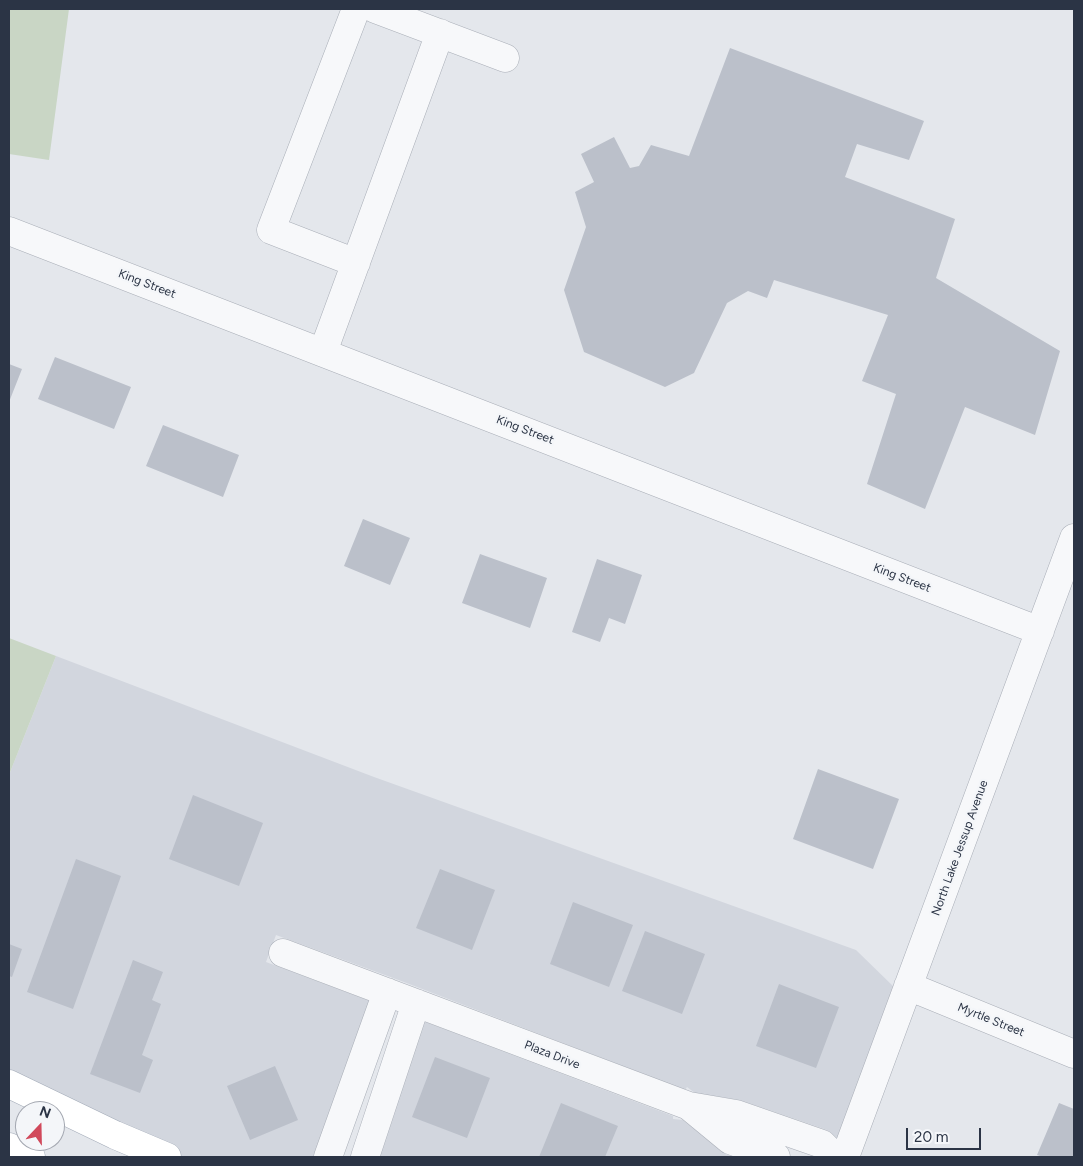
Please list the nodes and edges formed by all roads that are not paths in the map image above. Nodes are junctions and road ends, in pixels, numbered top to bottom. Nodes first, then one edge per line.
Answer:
1 (356, 9) edge
2 (375, 9) edge
3 (440, 33) junction
4 (505, 58) dead end
5 (9, 231) edge
6 (356, 263) junction
7 (323, 352) junction
8 (1074, 538) edge
9 (1040, 632) junction
10 (283, 953) dead end
11 (908, 986) junction
12 (387, 992) junction
13 (416, 1003) junction
14 (1074, 1054) edge
15 (9, 1084) edge
16 (689, 1106) junction
17 (9, 1147) edge
18 (32, 1157) edge
19 (168, 1157) edge
20 (328, 1157) edge
21 (365, 1157) edge
22 (776, 1157) edge
23 (835, 1157) edge
24 (845, 1157) edge

1 - 6 street
2 - 3 street
3 - 4 street
3 - 6 street
5 - 7 street, King Street
6 - 7 street
7 - 9 street, King Street
8 - 9 street, North Lake Jessup Avenue
9 - 11 street, North Lake Jessup Avenue
10 - 12 street, Plaza Drive
11 - 14 street, Myrtle Street
11 - 24 street, North Lake Jessup Avenue
12 - 13 street, Plaza Drive
12 - 20 street
13 - 16 street, Plaza Drive
13 - 21 street
15 - 19 main road
16 - 22 street, Plaza Drive
16 - 23 street, Plaza Drive
17 - 18 main road

